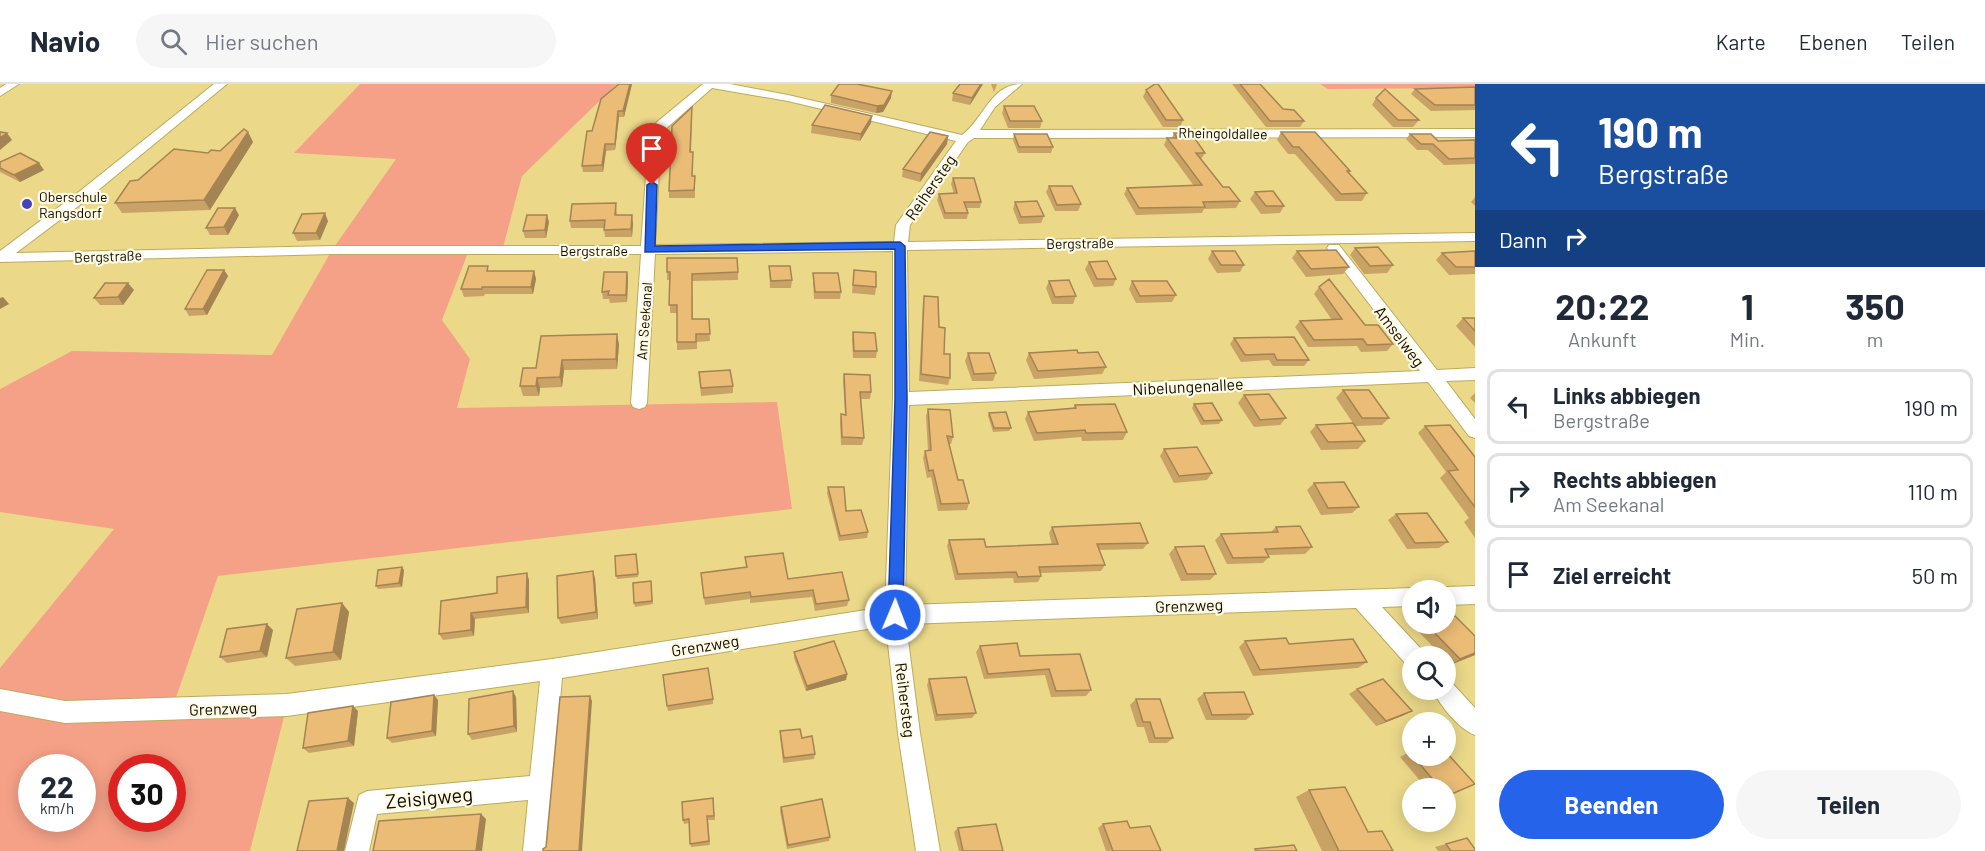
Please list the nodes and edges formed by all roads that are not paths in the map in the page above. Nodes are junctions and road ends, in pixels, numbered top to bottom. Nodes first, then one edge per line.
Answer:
1 (13, 84) edge
2 (221, 84) edge
3 (710, 84) edge
4 (1016, 84) edge
5 (0, 93) edge
6 (1475, 133) edge
7 (967, 136) junction
8 (1475, 237) edge
9 (1327, 240) junction
10 (900, 246) junction
11 (649, 250) junction
12 (1, 257) edge
13 (1475, 374) edge
14 (1430, 375) junction
15 (901, 399) junction
16 (639, 403) dead end
17 (1475, 431) edge
18 (1475, 595) edge
19 (1456, 596) edge
20 (1402, 597) edge
21 (1361, 599) junction
22 (895, 615) junction
23 (1404, 646) edge
24 (552, 669) junction
25 (0, 700) edge
26 (1453, 700) edge
27 (1475, 724) edge
28 (541, 787) junction
29 (357, 851) edge
30 (535, 851) edge
31 (928, 851) edge

1 - 5 street
2 - 12 street
3 - 7 street, Rheingoldallee
3 - 11 street, Am Seekanal
4 - 7 street, Reihersteg
6 - 7 street, Rheingoldallee
7 - 10 street, Reihersteg
8 - 9 street, Bergstraße
9 - 10 street, Bergstraße
9 - 14 street, Amselweg
10 - 11 street, Bergstraße
10 - 15 street, Reihersteg
11 - 12 street, Bergstraße
11 - 16 street, Am Seekanal
13 - 14 street, Nibelungenallee
14 - 15 street, Nibelungenallee
14 - 17 street, Amselweg
15 - 22 street, Reihersteg
18 - 19 street
20 - 21 street, Grenzweg
21 - 22 street, Grenzweg
21 - 23 street
22 - 24 street, Grenzweg
22 - 31 street, Reihersteg
24 - 25 street, Grenzweg
24 - 28 street
26 - 27 street
28 - 29 street, Zeisigweg
28 - 30 street

